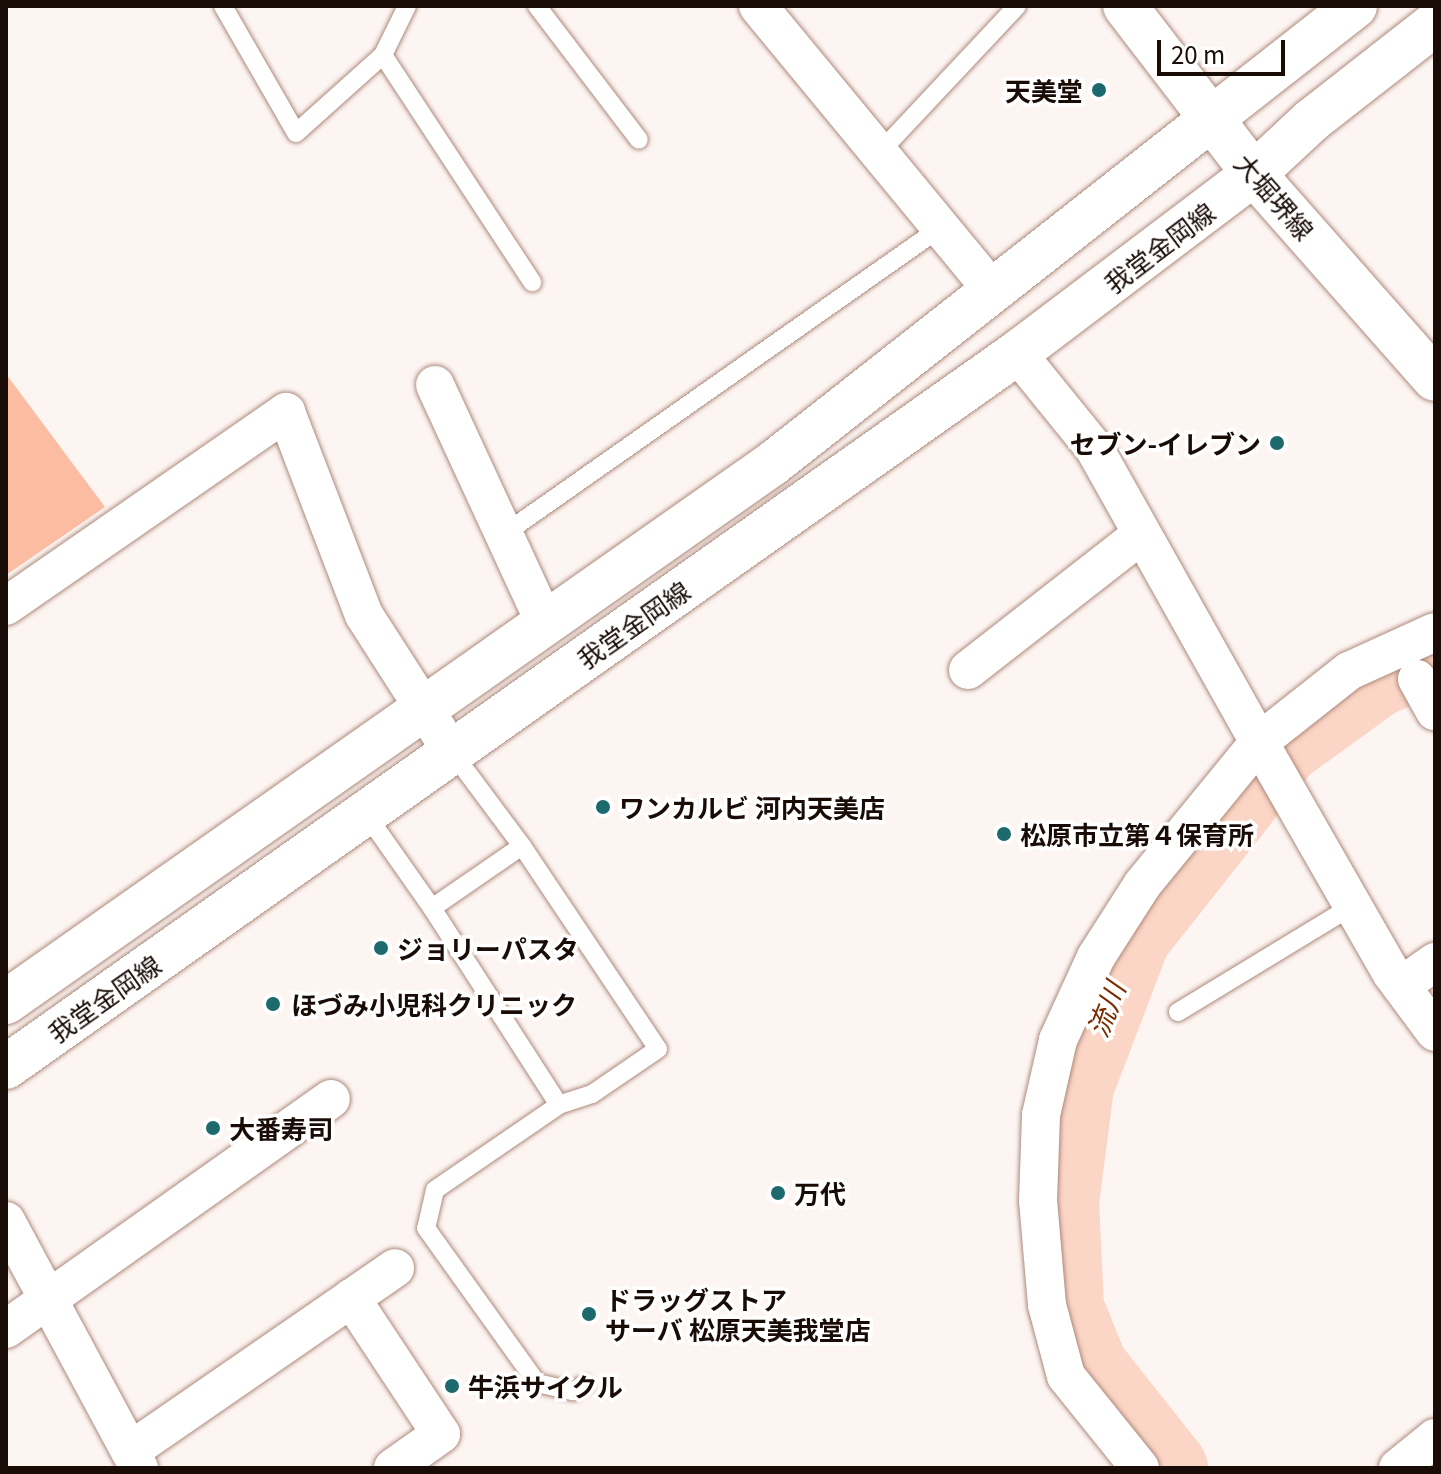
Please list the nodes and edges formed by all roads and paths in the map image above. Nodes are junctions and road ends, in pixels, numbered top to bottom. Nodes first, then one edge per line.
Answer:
1 (223, 6) edge
2 (407, 6) edge
3 (537, 6) edge
4 (758, 6) edge
5 (1017, 6) edge
6 (1125, 6) edge
7 (1355, 6) edge
8 (1435, 24) edge
9 (383, 55) junction
10 (1211, 119) junction
11 (639, 140) dead end
12 (880, 152) junction
13 (1254, 174) junction
14 (940, 228) junction
15 (532, 282) dead end
16 (992, 290) junction
17 (1017, 353) junction
18 (1435, 379) edge
19 (435, 385) dead end
20 (504, 534) junction
21 (1141, 535) junction
22 (6, 606) edge
23 (544, 621) junction
24 (1435, 632) edge
25 (968, 670) dead end
26 (422, 709) junction
27 (452, 752) junction
28 (1269, 756) junction
29 (366, 814) junction
30 (522, 846) junction
31 (1354, 905) junction
32 (432, 908) junction
33 (1435, 962) edge
34 (1401, 986) junction
35 (6, 1002) edge
36 (1178, 1012) dead end
37 (1435, 1032) edge
38 (6, 1067) edge
39 (331, 1099) dead end
40 (559, 1105) junction
41 (6, 1221) edge
42 (395, 1268) dead end
43 (47, 1297) junction
44 (351, 1298) junction
45 (6, 1329) edge
46 (584, 1385) dead end
47 (1435, 1438) edge
48 (134, 1460) edge
49 (393, 1468) edge
50 (1140, 1468) edge
51 (1398, 1468) edge

1 - 9 lane
2 - 9 lane
3 - 11 lane
4 - 12 street
5 - 12 lane
6 - 10 main road, 大堀堺線
7 - 10 main road, 我堂金岡線
8 - 13 main road, 我堂金岡線
9 - 15 lane
10 - 13 main road, 大堀堺線
10 - 16 main road, 我堂金岡線
12 - 14 street
13 - 17 main road, 我堂金岡線
13 - 18 main road, 大堀堺線
14 - 16 street
14 - 20 lane
16 - 23 main road, 我堂金岡線
17 - 21 street
17 - 27 main road, 我堂金岡線
19 - 20 street
20 - 23 street
21 - 25 street
21 - 28 street
22 - 26 street
23 - 26 main road, 我堂金岡線
24 - 28 street
26 - 27 street
26 - 35 main road, 我堂金岡線
27 - 29 main road, 我堂金岡線
27 - 30 lane
28 - 31 street
28 - 50 street
29 - 32 lane
29 - 38 main road, 我堂金岡線
30 - 32 lane
30 - 40 lane
31 - 34 street
31 - 36 lane
32 - 40 lane
33 - 34 street
34 - 37 street
39 - 43 street
40 - 46 lane
41 - 43 street
42 - 44 street
43 - 45 street
43 - 48 street
44 - 48 street
44 - 49 street
47 - 51 street

